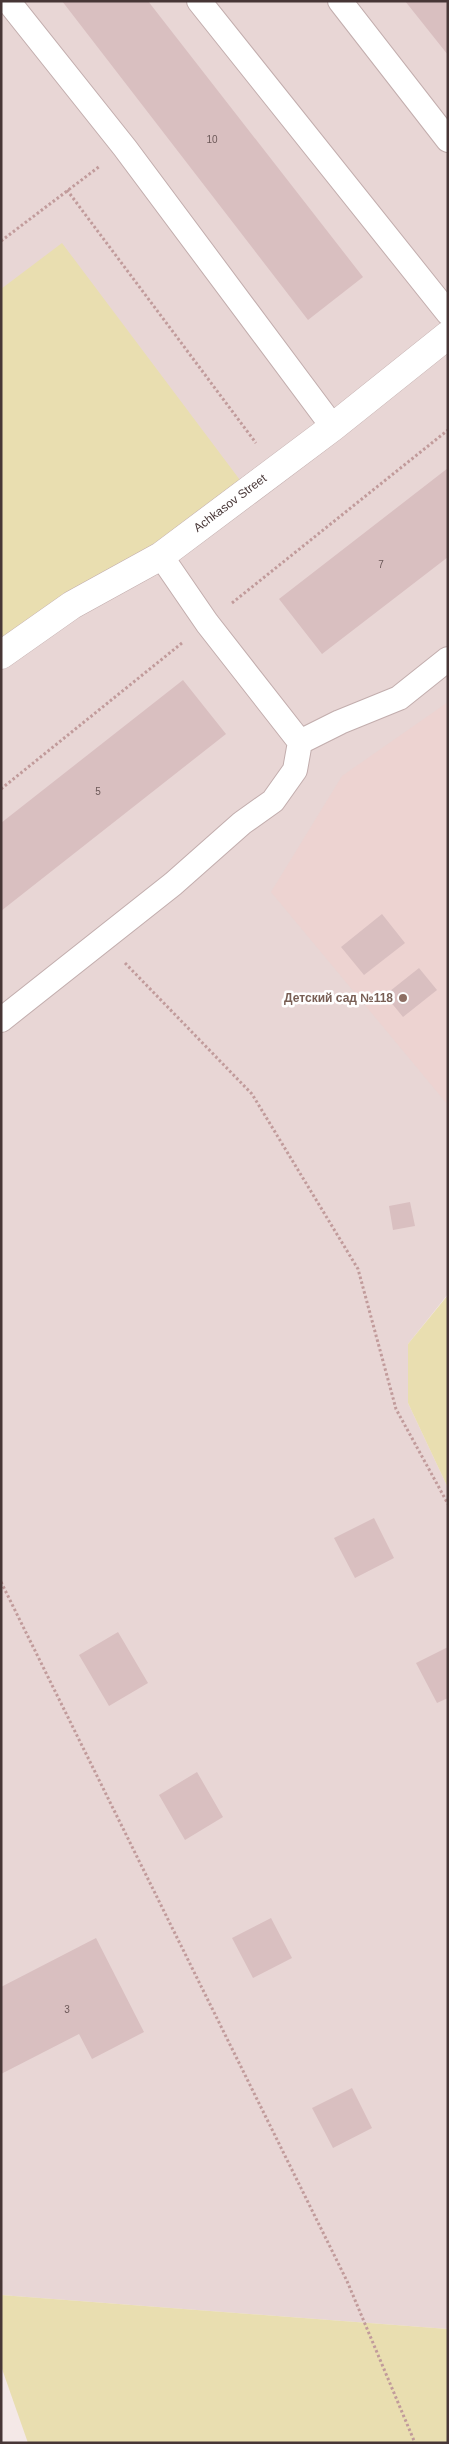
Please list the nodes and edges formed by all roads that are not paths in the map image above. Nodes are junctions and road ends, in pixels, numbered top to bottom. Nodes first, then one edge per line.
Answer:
1 (8, 1) edge
2 (199, 1) edge
3 (340, 1) edge
4 (448, 140) edge
5 (448, 313) edge
6 (448, 335) edge
7 (333, 426) junction
8 (161, 556) junction
9 (1, 656) edge
10 (448, 659) edge
11 (300, 742) junction
12 (1, 1020) edge

1 - 7 lane
2 - 5 lane
3 - 4 lane
6 - 7 street, Achkasov Street
7 - 8 street, Achkasov Street
8 - 9 street, Achkasov Street
8 - 11 lane
10 - 11 lane
11 - 12 lane

